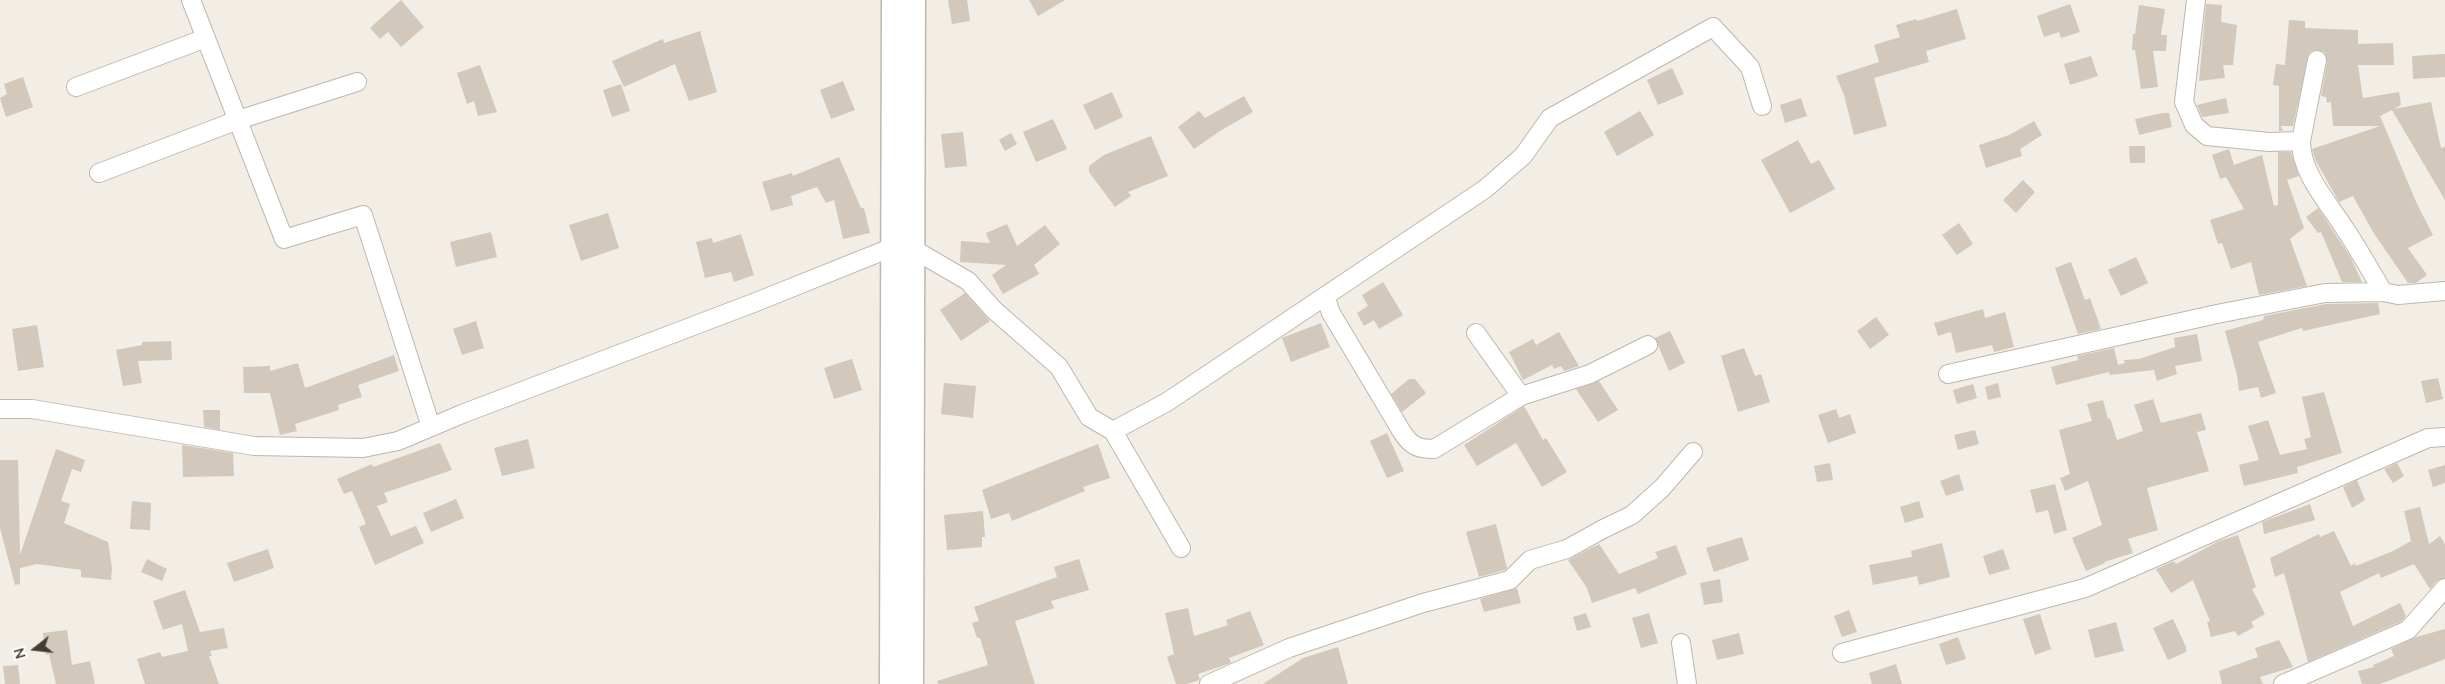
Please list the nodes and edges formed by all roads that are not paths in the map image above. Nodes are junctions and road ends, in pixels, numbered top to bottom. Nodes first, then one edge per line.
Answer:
1 (191, 0) edge
2 (893, 0) edge
3 (914, 0) edge
4 (2196, 0) edge
5 (206, 38) junction
6 (2317, 60) dead end
7 (358, 82) dead end
8 (76, 87) dead end
9 (1762, 106) dead end
10 (238, 120) junction
11 (2301, 141) junction
12 (99, 172) dead end
13 (903, 248) junction
14 (2445, 291) edge
15 (2383, 292) junction
16 (1325, 296) junction
17 (1476, 333) dead end
18 (1648, 345) dead end
19 (1948, 374) dead end
20 (1521, 396) junction
21 (0, 409) edge
22 (431, 427) junction
23 (1113, 431) junction
24 (2445, 436) edge
25 (1693, 452) dead end
26 (1181, 548) dead end
27 (2445, 588) edge
28 (1681, 644) dead end
29 (1842, 653) dead end
30 (892, 684) edge
31 (912, 684) edge
32 (1209, 684) edge
33 (1687, 684) edge
34 (2283, 684) edge

1 - 5 street
2 - 13 street
3 - 13 street
4 - 11 street
5 - 8 street
5 - 10 street
6 - 11 street
7 - 10 street
9 - 16 street
10 - 12 street
10 - 22 street
11 - 15 street
13 - 22 street
13 - 23 street
13 - 30 street
13 - 31 street
14 - 15 street
15 - 19 street
16 - 20 street
16 - 23 street
17 - 20 street
18 - 20 street
21 - 22 street
23 - 26 street
24 - 29 street
25 - 32 street
27 - 34 street
28 - 33 street

